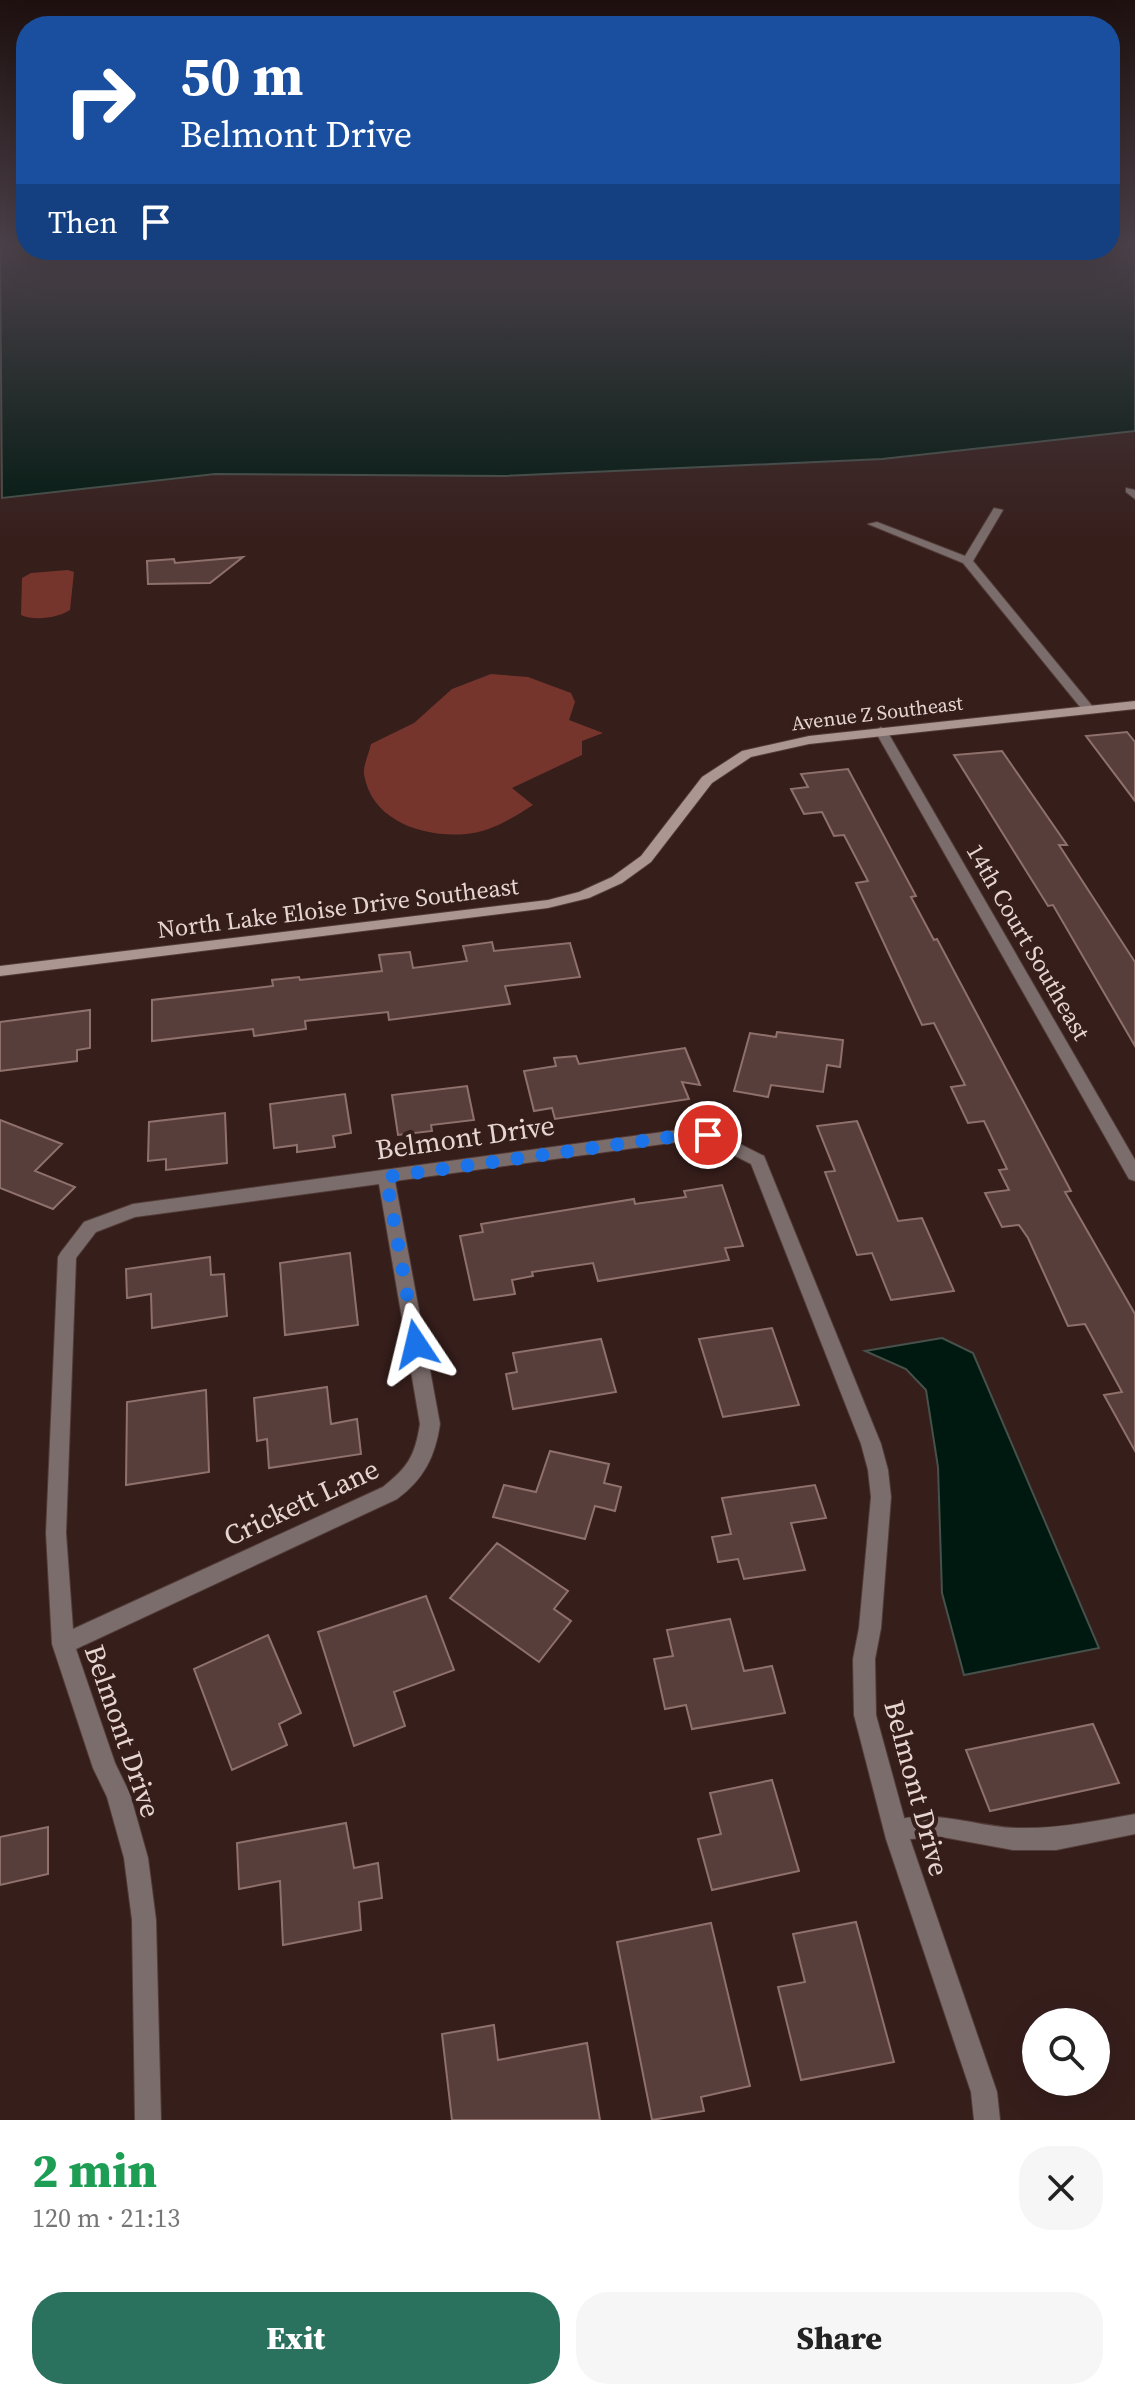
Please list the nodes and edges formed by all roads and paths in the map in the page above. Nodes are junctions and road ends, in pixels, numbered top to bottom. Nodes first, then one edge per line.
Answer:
1 (998, 510) dead end
2 (873, 524) dead end
3 (967, 561) junction
4 (1135, 705) edge
5 (1089, 710) junction
6 (881, 731) junction
7 (661, 840) joint
8 (0, 971) edge
9 (1135, 1175) edge
10 (386, 1177) junction
11 (63, 1644) junction
12 (1135, 1824) edge
13 (895, 1830) junction
14 (148, 2120) edge
15 (987, 2120) edge

1 - 3 street
2 - 3 street
3 - 5 street
4 - 5 street, Avenue Z Southeast
5 - 6 street, Avenue Z Southeast
6 - 7 street, Avenue Z Southeast
6 - 9 street, 14th Court Southeast
7 - 8 street, North Lake Eloise Drive Southeast
10 - 11 street, Crickett Lane
10 - 11 street, Belmont Drive
10 - 13 street, Belmont Drive
11 - 14 street, Belmont Drive
12 - 13 lane
13 - 15 street, Belmont Drive

